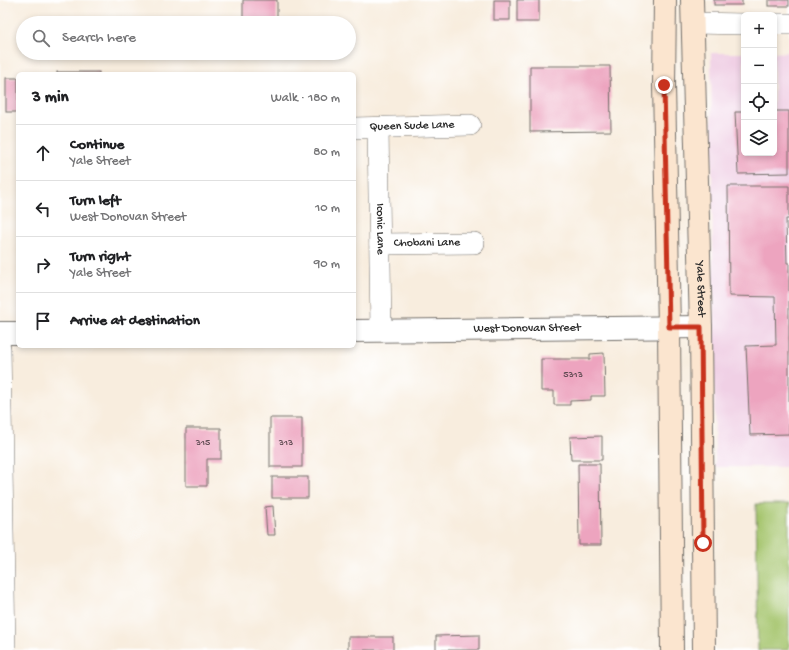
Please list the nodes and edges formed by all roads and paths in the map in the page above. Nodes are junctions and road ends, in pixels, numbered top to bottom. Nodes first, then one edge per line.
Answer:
1 (665, 0) edge
2 (692, 0) edge
3 (693, 23) junction
4 (741, 24) edge
5 (777, 24) edge
6 (789, 24) edge
7 (470, 125) dead end
8 (356, 128) edge
9 (378, 128) junction
10 (474, 243) dead end
11 (380, 244) junction
12 (669, 327) junction
13 (701, 327) junction
14 (356, 330) edge
15 (381, 330) junction
16 (16, 333) edge
17 (0, 334) edge
18 (0, 348) edge
19 (703, 543) junction
20 (671, 544) junction
21 (5, 650) edge
22 (672, 650) edge
23 (704, 650) edge

1 - 12 main road
2 - 3 main road, Yale Street
3 - 4 street
3 - 13 main road, Yale Street
5 - 6 street
7 - 9 street, Queen Sude Lane
8 - 9 street, Queen Sude Lane
9 - 11 street, Iconic Lane
10 - 11 street, Chobani Lane
11 - 15 street, Iconic Lane
12 - 13 street, West Donovan Street
12 - 15 street, West Donovan Street
12 - 20 main road
13 - 19 main road, Yale Street
14 - 15 street, West Donovan Street
16 - 17 street
18 - 21 street
19 - 20 main road
19 - 23 main road, Yale Street
20 - 22 main road

